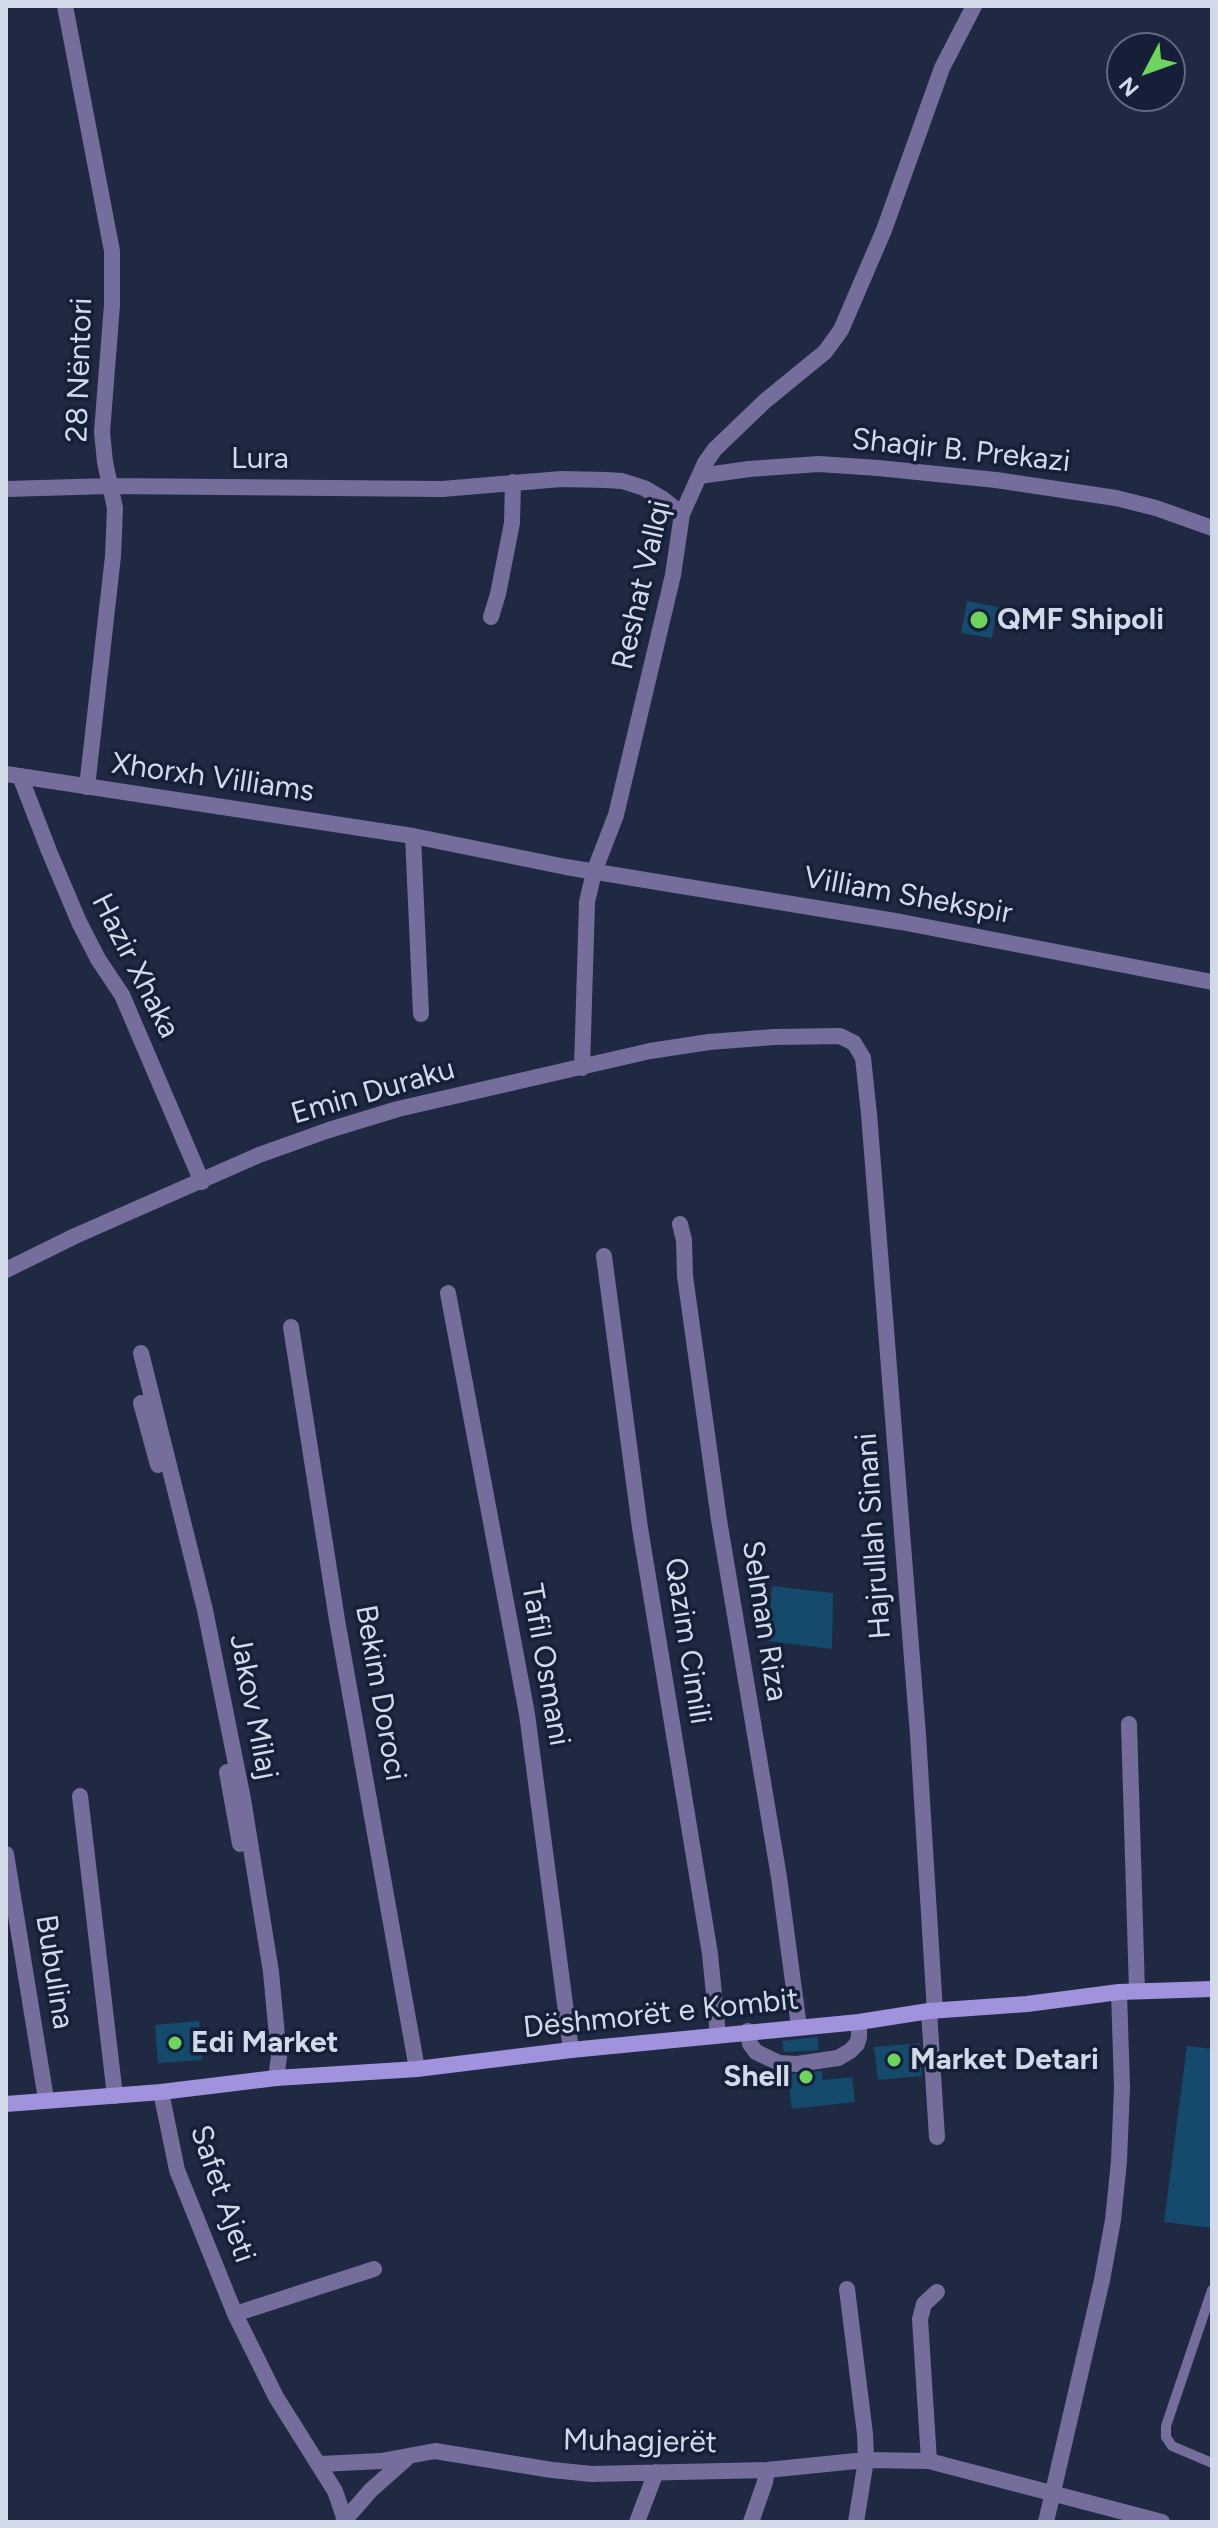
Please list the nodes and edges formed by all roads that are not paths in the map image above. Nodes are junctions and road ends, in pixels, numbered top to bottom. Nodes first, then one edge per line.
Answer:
1 (65, 6) edge
2 (974, 6) edge
3 (699, 476) junction
4 (513, 482) junction
5 (110, 486) junction
6 (6, 489) edge
7 (682, 514) junction
8 (1212, 528) edge
9 (491, 617) dead end
10 (13, 775) edge
11 (87, 787) junction
12 (413, 836) junction
13 (594, 872) junction
14 (1212, 982) edge
15 (421, 1014) dead end
16 (863, 1058) joint
17 (582, 1068) junction
18 (202, 1182) junction
19 (680, 1224) dead end
20 (604, 1256) dead end
21 (6, 1270) edge
22 (448, 1293) dead end
23 (291, 1327) dead end
24 (141, 1353) dead end
25 (141, 1403) dead end
26 (1129, 1724) dead end
27 (80, 1796) dead end
28 (6, 1854) edge
29 (1212, 1989) edge
30 (1137, 1991) junction
31 (1119, 1992) junction
32 (932, 2011) junction
33 (859, 2022) junction
34 (799, 2027) junction
35 (748, 2031) junction
36 (718, 2035) junction
37 (571, 2050) junction
38 (417, 2069) junction
39 (276, 2078) junction
40 (161, 2092) junction
41 (115, 2096) junction
42 (46, 2099) junction
43 (6, 2104) edge
44 (937, 2137) dead end
45 (374, 2269) dead end
46 (847, 2289) dead end
47 (1212, 2290) edge
48 (937, 2292) dead end
49 (235, 2314) junction
50 (414, 2453) junction
51 (866, 2460) junction
52 (929, 2461) junction
53 (1212, 2463) edge
54 (320, 2464) junction
55 (767, 2470) junction
56 (656, 2472) junction
57 (1052, 2493) junction
58 (344, 2521) edge
59 (637, 2522) edge
60 (751, 2522) edge
61 (856, 2522) edge
62 (1046, 2522) edge
63 (1162, 2522) edge

1 - 5 street, 28 Nëntori
2 - 3 street, Reshat Vallqi
3 - 7 street, Reshat Vallqi
3 - 8 street, Shaqir B. Prekazi
4 - 5 street, Lura
4 - 7 street, Lura
4 - 9 street
5 - 6 street, Lura
5 - 11 street, 28 Nëntori
7 - 13 street, Reshat Vallqi
10 - 11 street, Xhorxh Villiams
10 - 18 street, Hazir Xhaka
11 - 12 street, Xhorxh Villiams
12 - 13 street, Xhorxh Villiams
12 - 15 street
13 - 14 street, Villiam Shekspir
13 - 17 street
16 - 17 street, Emin Duraku
16 - 32 street, Hajrullah Sinani
17 - 18 street, Emin Duraku
18 - 21 street, Emin Duraku
19 - 34 street, Selman Riza
20 - 36 street, Qazim Cimili
22 - 37 street, Tafil Osmani
23 - 38 street, Bekim Doroci
24 - 39 street, Jakov Milaj
25 - 39 street
26 - 30 street
27 - 41 street
28 - 42 street, Bubulina
29 - 30 main road, Dëshmorët e Kombit
30 - 31 main road, Dëshmorët e Kombit
31 - 32 main road, Dëshmorët e Kombit
31 - 57 street
32 - 33 main road, Dëshmorët e Kombit
32 - 44 street, Hajrullah Sinani
33 - 34 main road, Dëshmorët e Kombit
33 - 35 street
34 - 35 main road, Dëshmorët e Kombit
35 - 36 main road, Dëshmorët e Kombit
36 - 37 main road, Dëshmorët e Kombit
37 - 38 main road, Dëshmorët e Kombit
38 - 39 main road, Dëshmorët e Kombit
39 - 40 main road, Dëshmorët e Kombit
40 - 41 main road, Dëshmorët e Kombit
40 - 49 street, Safet Ajeti
41 - 42 main road, Dëshmorët e Kombit
42 - 43 main road, Dëshmorët e Kombit
45 - 49 street
46 - 51 street
47 - 53 lane
48 - 52 street
49 - 54 street, Safet Ajeti
50 - 54 street, Muhagjerët
50 - 56 street, Muhagjerët
50 - 58 street
51 - 52 street, Muhagjerët
51 - 55 street, Muhagjerët
51 - 61 street
52 - 57 street, Muhagjerët
54 - 58 street, Safet Ajeti
55 - 56 street, Muhagjerët
55 - 60 street
56 - 59 street
57 - 62 street
57 - 63 street, Muhagjerët

